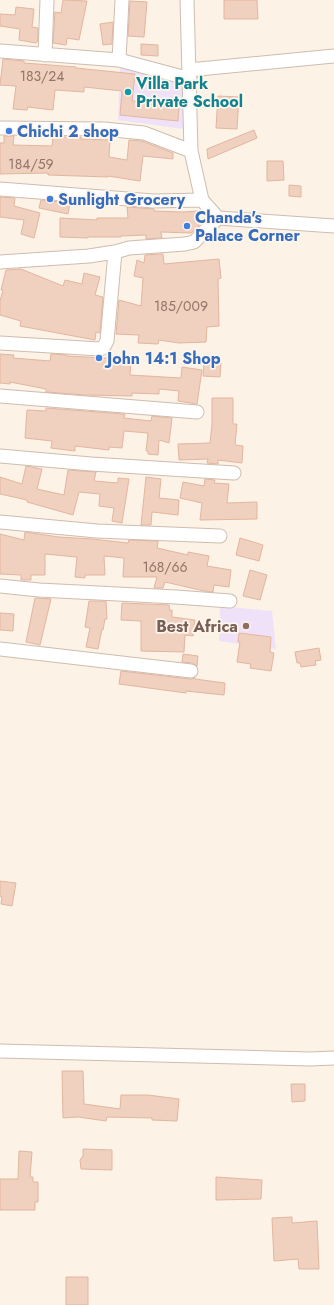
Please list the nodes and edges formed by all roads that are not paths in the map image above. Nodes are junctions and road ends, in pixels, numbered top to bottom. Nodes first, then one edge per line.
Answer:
1 (46, 0) edge
2 (122, 0) edge
3 (187, 0) edge
4 (0, 51) edge
5 (45, 55) junction
6 (334, 56) edge
7 (119, 60) junction
8 (189, 74) junction
9 (0, 128) edge
10 (191, 151) junction
11 (0, 189) edge
12 (202, 200) junction
13 (218, 218) junction
14 (334, 226) edge
15 (115, 252) junction
16 (0, 262) edge
17 (0, 343) edge
18 (0, 396) edge
19 (197, 412) dead end
20 (0, 456) edge
21 (234, 473) dead end
22 (0, 522) edge
23 (220, 536) dead end
24 (0, 586) edge
25 (230, 601) dead end
26 (0, 649) edge
27 (191, 671) dead end
28 (0, 1051) edge
29 (334, 1058) edge

1 - 5 street
2 - 7 street
3 - 8 street
4 - 5 street
5 - 7 street
6 - 8 street
7 - 8 street
8 - 10 street
9 - 10 street
10 - 12 street
11 - 12 street
12 - 13 street
13 - 14 street
13 - 15 street
15 - 16 street
15 - 17 street
18 - 19 street
20 - 21 street
22 - 23 street
24 - 25 street
26 - 27 street
28 - 29 street

